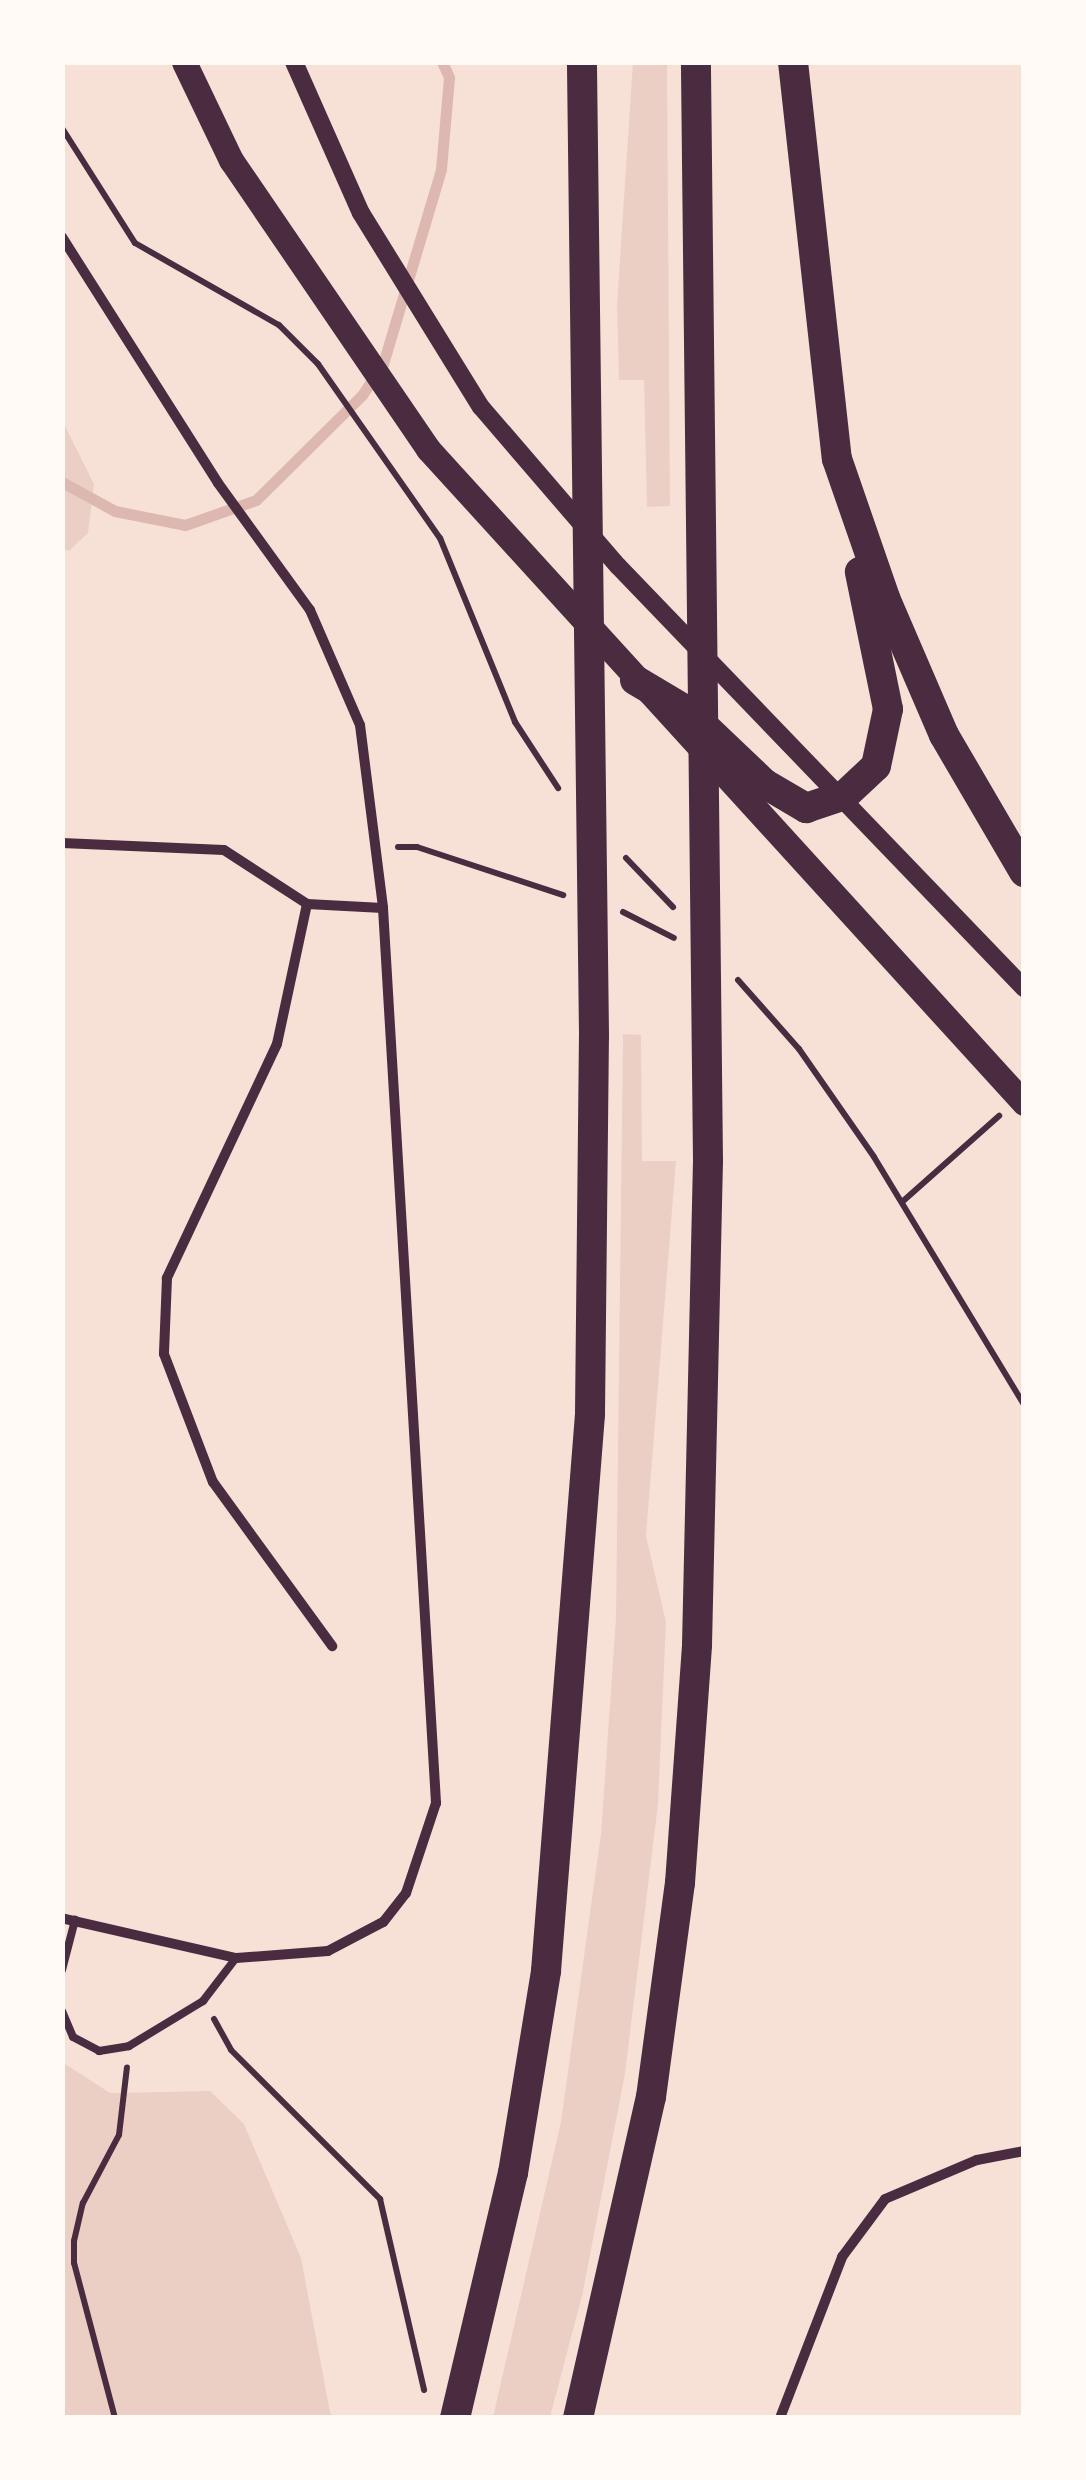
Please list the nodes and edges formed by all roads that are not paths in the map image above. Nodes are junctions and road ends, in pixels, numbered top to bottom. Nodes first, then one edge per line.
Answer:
1 (184, 62) edge
2 (294, 62) edge
3 (582, 62) edge
4 (696, 62) edge
5 (793, 62) edge
6 (62, 237) edge
7 (837, 460) junction
8 (635, 680) junction
9 (845, 795) junction
10 (62, 843) edge
11 (1024, 872) edge
12 (307, 904) junction
13 (383, 908) junction
14 (1024, 988) edge
15 (1021, 1101) edge
16 (332, 1646) dead end
17 (68, 1919) edge
18 (236, 1958) junction
19 (62, 1970) edge
20 (62, 2011) edge
21 (1024, 2151) edge
22 (455, 2418) edge
23 (578, 2418) edge
24 (780, 2418) edge

1 - 8 main road
2 - 9 street
3 - 22 highway
4 - 23 highway
5 - 7 highway
6 - 13 street
7 - 9 highway
7 - 11 highway
8 - 9 highway
8 - 15 main road
9 - 14 street
10 - 12 street
12 - 13 street
12 - 16 street
13 - 18 street
17 - 18 street
17 - 19 lane
18 - 20 lane
21 - 24 street

